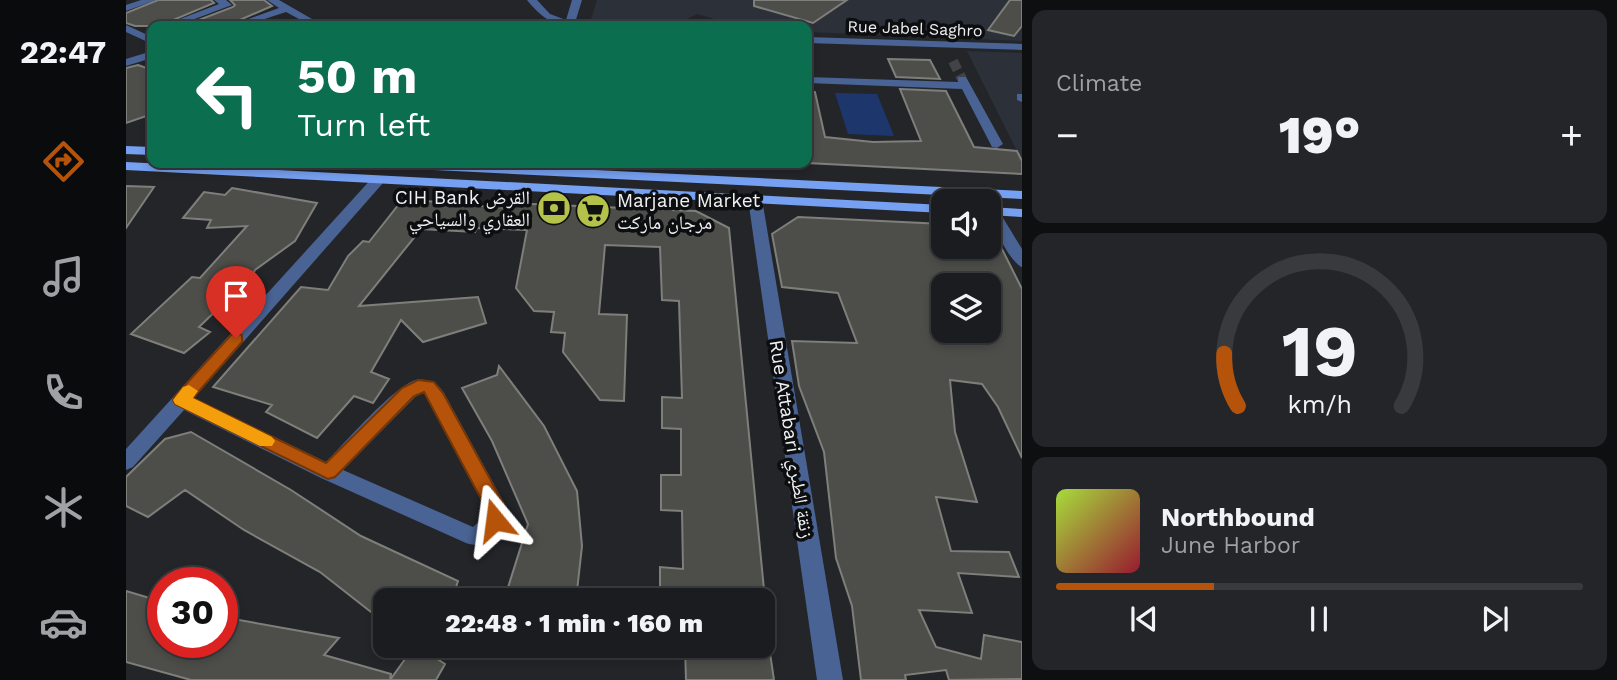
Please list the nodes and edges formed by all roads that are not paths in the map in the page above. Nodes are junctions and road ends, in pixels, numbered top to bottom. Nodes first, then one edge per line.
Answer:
1 (151, 0) edge
2 (219, 0) edge
3 (272, 0) edge
4 (531, 0) edge
5 (577, 0) edge
6 (126, 8) edge
7 (285, 9) junction
8 (181, 21) edge
9 (249, 21) edge
10 (310, 21) edge
11 (557, 21) edge
12 (571, 21) edge
13 (126, 28) edge
14 (147, 33) edge
15 (140, 35) junction
16 (147, 38) edge
17 (812, 40) edge
18 (944, 45) junction
19 (1022, 47) edge
20 (147, 58) edge
21 (953, 61) tunnel mouth
22 (126, 63) edge
23 (812, 80) edge
24 (997, 144) dead end
25 (126, 149) edge
26 (147, 151) edge
27 (126, 166) edge
28 (147, 166) edge
29 (226, 168) edge
30 (455, 168) edge
31 (543, 168) edge
32 (376, 171) edge
33 (1022, 195) edge
34 (755, 199) junction
35 (931, 208) edge
36 (1001, 212) edge
37 (1022, 213) edge
38 (1001, 227) edge
39 (1022, 262) edge
40 (181, 400) junction
41 (126, 461) edge
42 (328, 472) junction
43 (830, 680) edge

1 - 6 street
2 - 8 street
3 - 7 street
4 - 11 street
5 - 12 street
7 - 9 street
7 - 10 street
13 - 15 street
14 - 15 street
15 - 16 street
17 - 18 street, Rue Jabel Saghro
18 - 19 street, Rue Jabel Saghro
18 - 21 street
20 - 22 street
23 - 24 street
25 - 26 main road
27 - 28 main road
29 - 32 main road
30 - 32 main road
31 - 33 main road
32 - 34 main road
32 - 40 street
34 - 35 main road
34 - 43 street, Rue Attabari زنقة الطبري
36 - 37 main road
38 - 39 street
40 - 41 street
40 - 42 street
42 - 42 street

